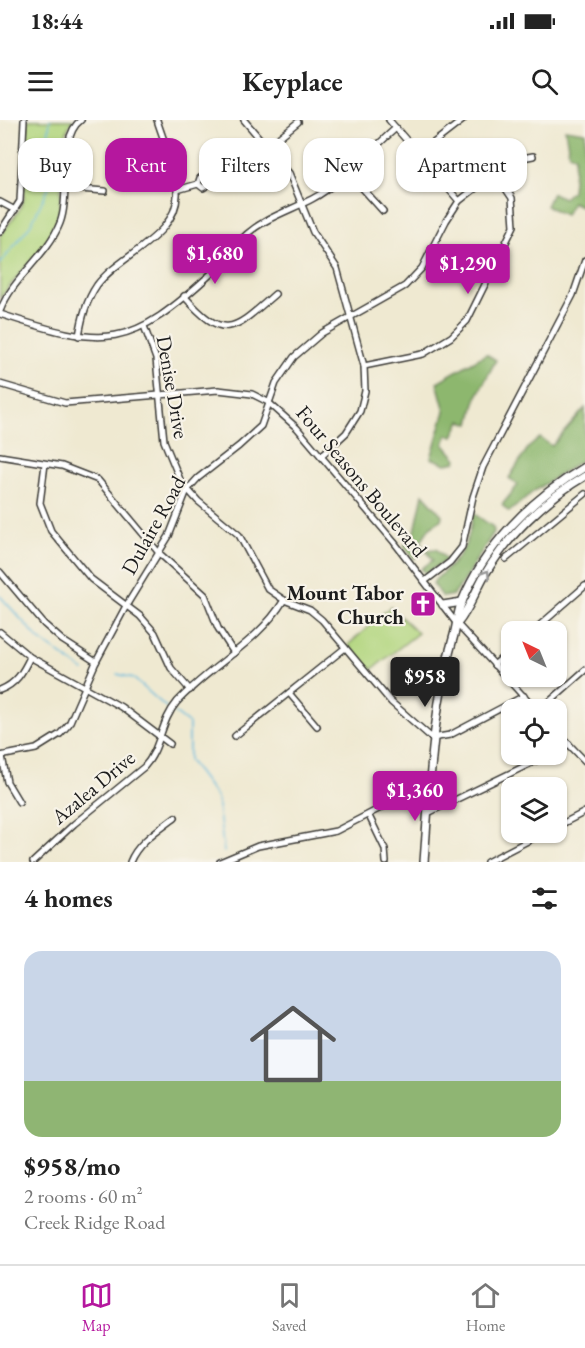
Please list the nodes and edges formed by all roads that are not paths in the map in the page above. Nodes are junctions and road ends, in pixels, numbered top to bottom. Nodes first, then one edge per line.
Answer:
1 (24, 120) edge
2 (81, 120) edge
3 (157, 120) edge
4 (244, 120) edge
5 (389, 120) edge
6 (463, 120) edge
7 (298, 122) dead end
8 (396, 128) junction
9 (70, 138) edge
10 (162, 138) edge
11 (259, 138) edge
12 (278, 138) edge
13 (405, 138) edge
14 (440, 138) edge
15 (384, 139) edge
16 (533, 156) dead end
17 (527, 157) edge
18 (291, 177) edge
19 (198, 184) dead end
20 (187, 187) edge
21 (93, 190) edge
22 (105, 191) dead end
23 (65, 192) edge
24 (177, 192) edge
25 (321, 192) edge
26 (366, 192) edge
27 (451, 192) edge
28 (471, 192) edge
29 (508, 192) edge
30 (459, 201) junction
31 (0, 202) edge
32 (303, 203) junction
33 (15, 210) junction
34 (383, 211) dead end
35 (0, 231) edge
36 (585, 260) edge
37 (275, 294) dead end
38 (184, 296) junction
39 (0, 312) edge
40 (351, 317) junction
41 (144, 326) junction
42 (79, 336) junction
43 (364, 366) junction
44 (0, 384) edge
45 (160, 397) junction
46 (268, 402) junction
47 (0, 456) edge
48 (321, 456) junction
49 (45, 464) junction
50 (585, 467) edge
51 (585, 476) edge
52 (187, 490) junction
53 (585, 494) edge
54 (159, 553) junction
55 (506, 559) dead end
56 (0, 572) edge
57 (425, 581) junction
58 (585, 586) edge
59 (284, 600) junction
60 (462, 602) junction
61 (443, 605) junction
62 (126, 606) junction
63 (545, 621) edge
64 (457, 624) junction
65 (0, 632) edge
66 (345, 648) junction
67 (234, 653) junction
68 (30, 657) junction
69 (501, 658) edge
70 (96, 662) junction
71 (494, 664) junction
72 (585, 670) edge
73 (86, 688) junction
74 (0, 690) edge
75 (190, 690) junction
76 (289, 693) junction
77 (524, 696) junction
78 (527, 699) edge
79 (551, 699) edge
80 (316, 726) dead end
81 (160, 736) junction
82 (235, 736) dead end
83 (432, 738) junction
84 (170, 744) dead end
85 (568, 744) edge
86 (1, 756) edge
87 (584, 758) edge
88 (527, 765) edge
89 (429, 783) junction
90 (19, 802) dead end
91 (585, 812) edge
92 (428, 813) junction
93 (369, 816) junction
94 (175, 817) dead end
95 (567, 821) edge
96 (524, 843) edge
97 (33, 862) edge
98 (130, 862) edge
99 (220, 862) edge
100 (386, 862) edge
101 (424, 862) edge
102 (487, 862) edge

1 - 33 street
2 - 9 street
3 - 10 street
4 - 11 street
5 - 8 street
6 - 14 street
7 - 12 street
8 - 13 street
8 - 15 street
16 - 17 street, Dulaire Road
18 - 32 street
19 - 20 street
21 - 22 street
23 - 39 street
24 - 42 street
25 - 32 street
26 - 34 street
27 - 30 street
28 - 30 street, Dulaire Road
29 - 43 street
30 - 40 street, Dulaire Road
31 - 33 street
32 - 38 street
32 - 40 street
33 - 35 street
36 - 57 street
37 - 38 street
38 - 41 street
39 - 42 street
40 - 43 street
40 - 46 street, Dulaire Road
41 - 42 street
41 - 45 street, Denise Drive
43 - 48 street
44 - 45 street, Four Seasons Boulevard
45 - 46 street, Four Seasons Boulevard
45 - 52 street, Denise Drive
46 - 48 street, Four Seasons Boulevard
46 - 52 street, Dulaire Road
47 - 49 street
48 - 57 street, Four Seasons Boulevard
49 - 54 street
49 - 62 street
50 - 60 main road
64 -> 51 main road
52 - 54 street, Dulaire Road
52 - 59 street, Denise Drive
53 - 55 street
54 - 62 street, Dulaire Road
54 - 67 street
56 - 70 street
57 - 61 street, Four Seasons Boulevard
58 - 63 street
59 - 66 street, Denise Drive
59 - 67 street, Azalea Drive
60 - 61 main road
60 - 64 main road
61 - 64 street, Four Seasons Boulevard
62 - 70 street, Dulaire Road
62 - 75 street
64 - 71 street, Four Seasons Boulevard
64 - 83 main road
65 - 68 street
66 - 76 street
66 - 83 street, Denise Drive
67 - 75 street, Azalea Drive
68 - 73 street
68 - 74 street
69 - 71 street
70 - 73 street, Dulaire Road
71 - 77 street, Four Seasons Boulevard
72 - 79 street
73 - 81 street
73 - 86 street, Dulaire Road
75 - 81 street, Azalea Drive
76 - 80 street
76 - 82 street
77 - 78 street, Four Seasons Boulevard
77 - 83 street
81 - 84 street
81 - 97 street, Azalea Drive
83 - 89 main road
85 - 87 street
86 - 90 street
88 - 92 street
89 - 92 main road
89 - 93 street
91 - 95 street
92 - 101 main road
93 - 99 street
93 - 100 street
94 - 98 street
96 - 102 street

